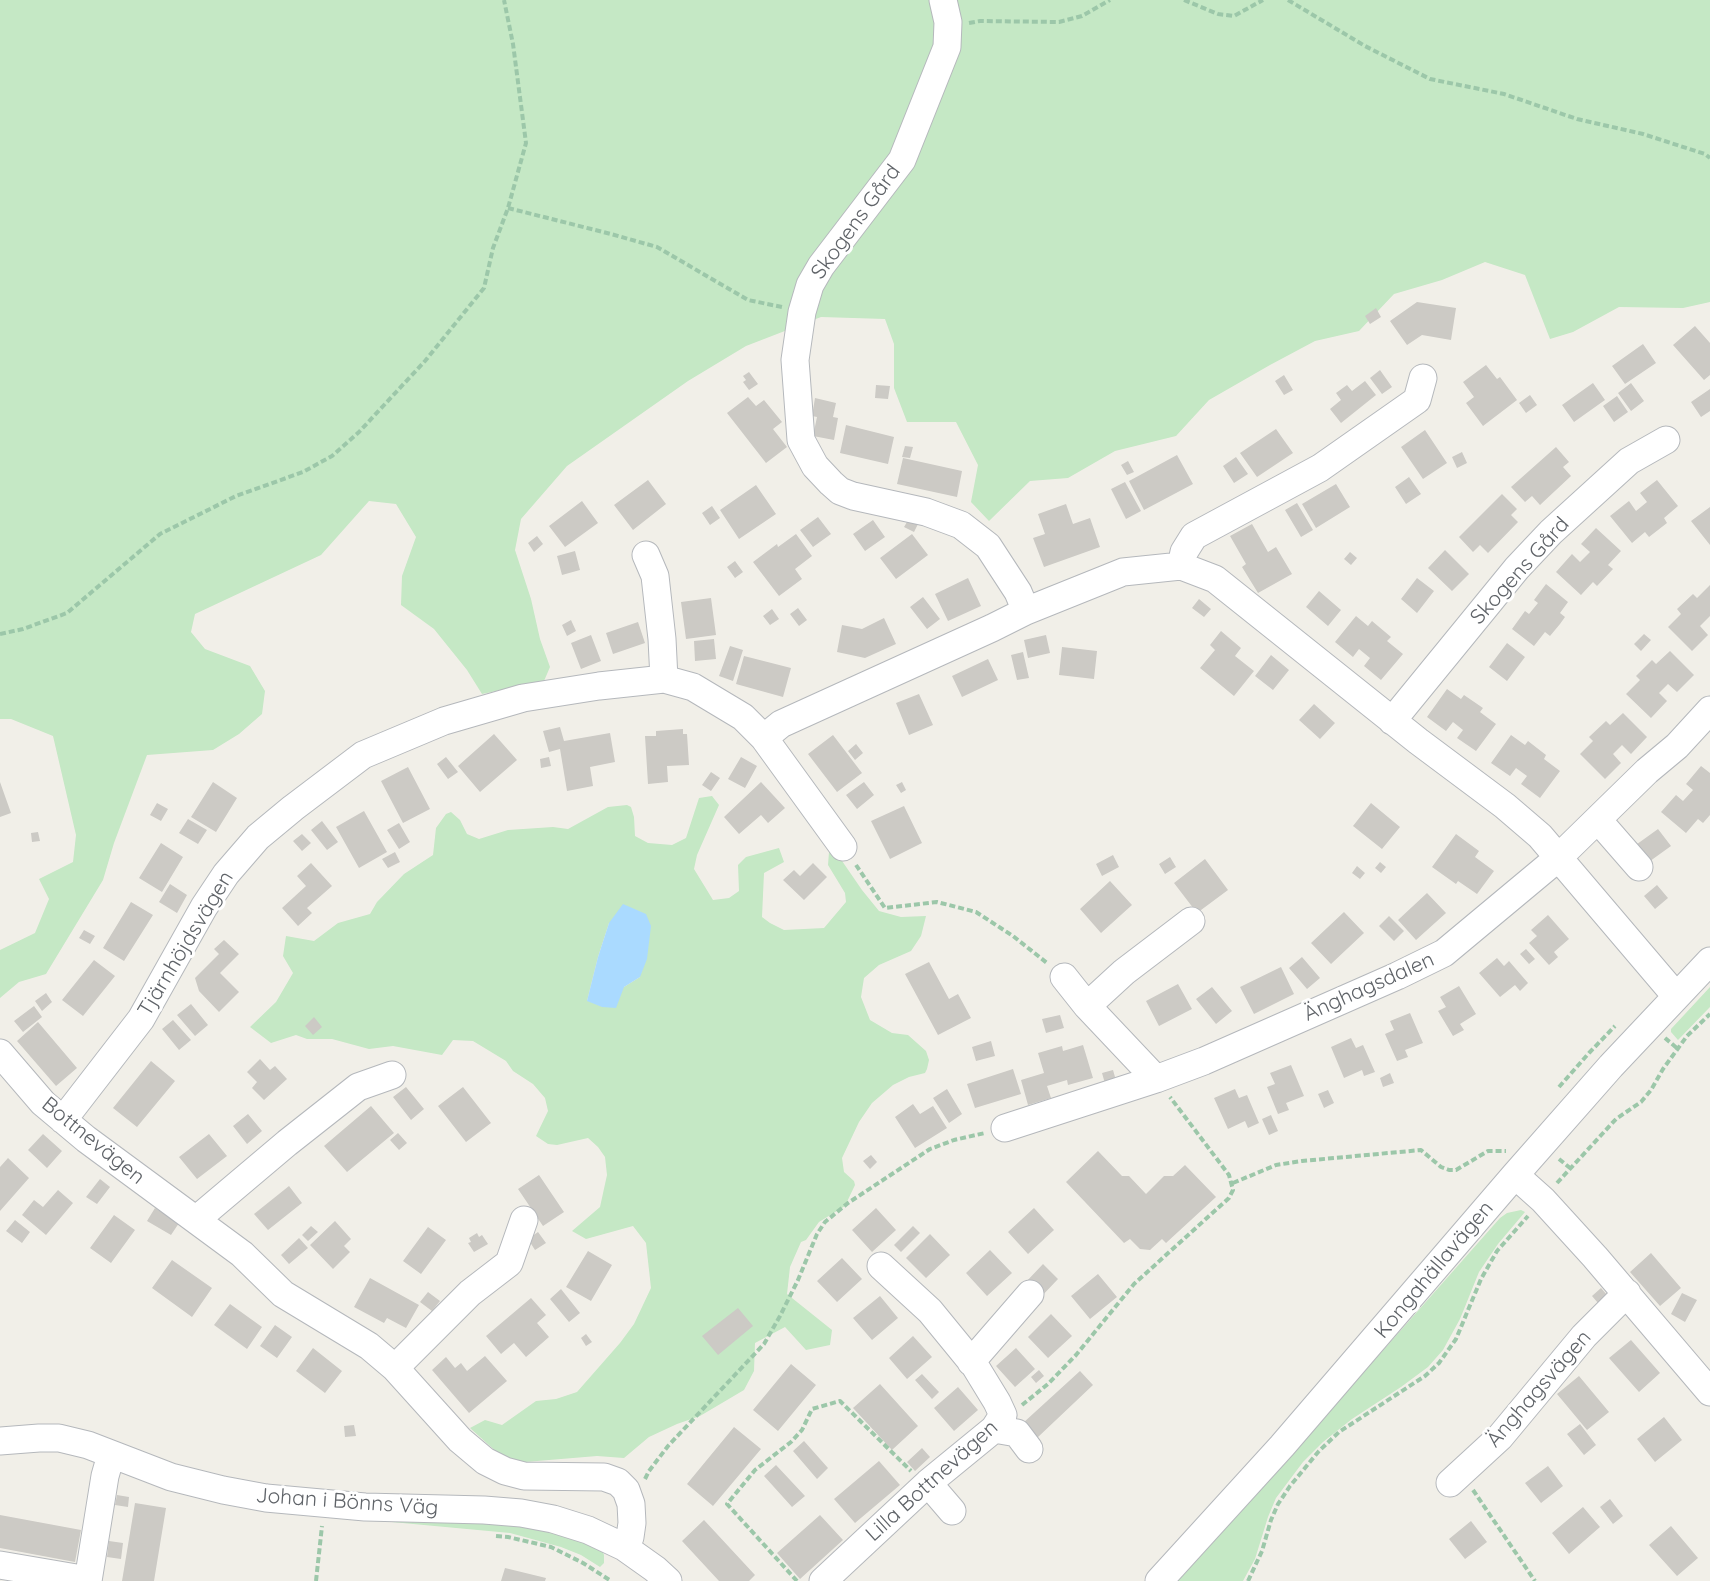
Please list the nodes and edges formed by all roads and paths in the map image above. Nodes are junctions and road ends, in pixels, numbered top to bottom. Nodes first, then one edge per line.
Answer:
1 (504, 0) edge
2 (943, 0) edge
3 (1110, 0) edge
4 (1184, 0) edge
5 (1263, 0) edge
6 (1288, 0) edge
7 (948, 28) junction
8 (1710, 158) edge
9 (508, 208) junction
10 (802, 312) junction
11 (1423, 378) dead end
12 (1666, 440) dead end
13 (646, 555) dead end
14 (1181, 566) junction
15 (1026, 611) junction
16 (0, 634) edge
17 (664, 679) junction
18 (1710, 710) edge
19 (1392, 721) junction
20 (764, 738) junction
21 (1598, 820) junction
22 (843, 847) joint
23 (1558, 858) junction
24 (1639, 867) dead end
25 (1191, 921) dead end
26 (1710, 961) edge
27 (1064, 976) joint
28 (1676, 996) junction
29 (1087, 1006) junction
30 (1710, 1014) edge
31 (0, 1053) edge
32 (392, 1076) dead end
33 (1156, 1079) junction
34 (63, 1120) junction
35 (1005, 1128) joint
36 (1512, 1163) junction
37 (1233, 1183) junction
38 (1543, 1200) junction
39 (197, 1219) junction
40 (524, 1220) dead end
41 (881, 1266) dead end
42 (1627, 1293) junction
43 (1030, 1294) dead end
44 (971, 1362) junction
45 (395, 1368) junction
46 (1710, 1392) edge
47 (999, 1422) junction
48 (0, 1441) edge
49 (1029, 1449) dead end
50 (111, 1455) junction
51 (644, 1483) dead end
52 (1459, 1483) joint
53 (927, 1484) junction
54 (952, 1511) dead end
55 (323, 1522) dead end
56 (624, 1547) junction
57 (0, 1565) edge
58 (88, 1580) edge
59 (316, 1581) edge
60 (668, 1581) edge
61 (797, 1581) edge
62 (823, 1581) edge
63 (1159, 1581) edge
64 (1248, 1581) edge
65 (1535, 1581) edge

1 - 9 path
2 - 7 street, Skogens Gård
3 - 7 path
4 - 5 path
6 - 8 path
7 - 10 street, Skogens Gård
9 - 10 path
9 - 16 path
10 - 15 street, Skogens Gård
11 - 14 street
12 - 19 street, Skogens Gård
13 - 17 street
14 - 15 street
14 - 19 street
15 - 20 street
17 - 20 street, Tjärnhöjdsvägen
17 - 34 street, Tjärnhöjdsvägen
18 - 21 street
19 - 23 street
20 - 22 street, Tjärnhöjdsvägen
21 - 23 street
21 - 24 street
22 - 27 path
23 - 28 street
23 - 33 street, Änghagsdalen
25 - 29 street
26 - 28 street, Kongahällavägen
27 - 29 street
28 - 36 street, Kongahällavägen
29 - 33 street
30 - 38 path
31 - 34 street, Bottnevägen
32 - 39 street
33 - 35 street, Änghagsdalen
33 - 37 path
34 - 39 street, Bottnevägen
35 - 51 path
36 - 37 path
36 - 38 street
36 - 63 street, Kongahällavägen
37 - 47 path
38 - 42 street
38 - 64 path
39 - 45 street, Bottnevägen
40 - 45 street
41 - 44 street, Lilla Bottnevägen
42 - 46 street
42 - 52 street, Änghagsvägen
43 - 44 street
44 - 47 street, Lilla Bottnevägen
45 - 56 street, Bottnevägen
47 - 49 street
47 - 53 street, Lilla Bottnevägen
48 - 50 street, Johan i Bönns Väg
50 - 56 street, Johan i Bönns Väg
50 - 58 street
52 - 65 path
53 - 54 street
53 - 61 path
53 - 62 street, Lilla Bottnevägen
55 - 59 path
56 - 60 street
57 - 58 street

